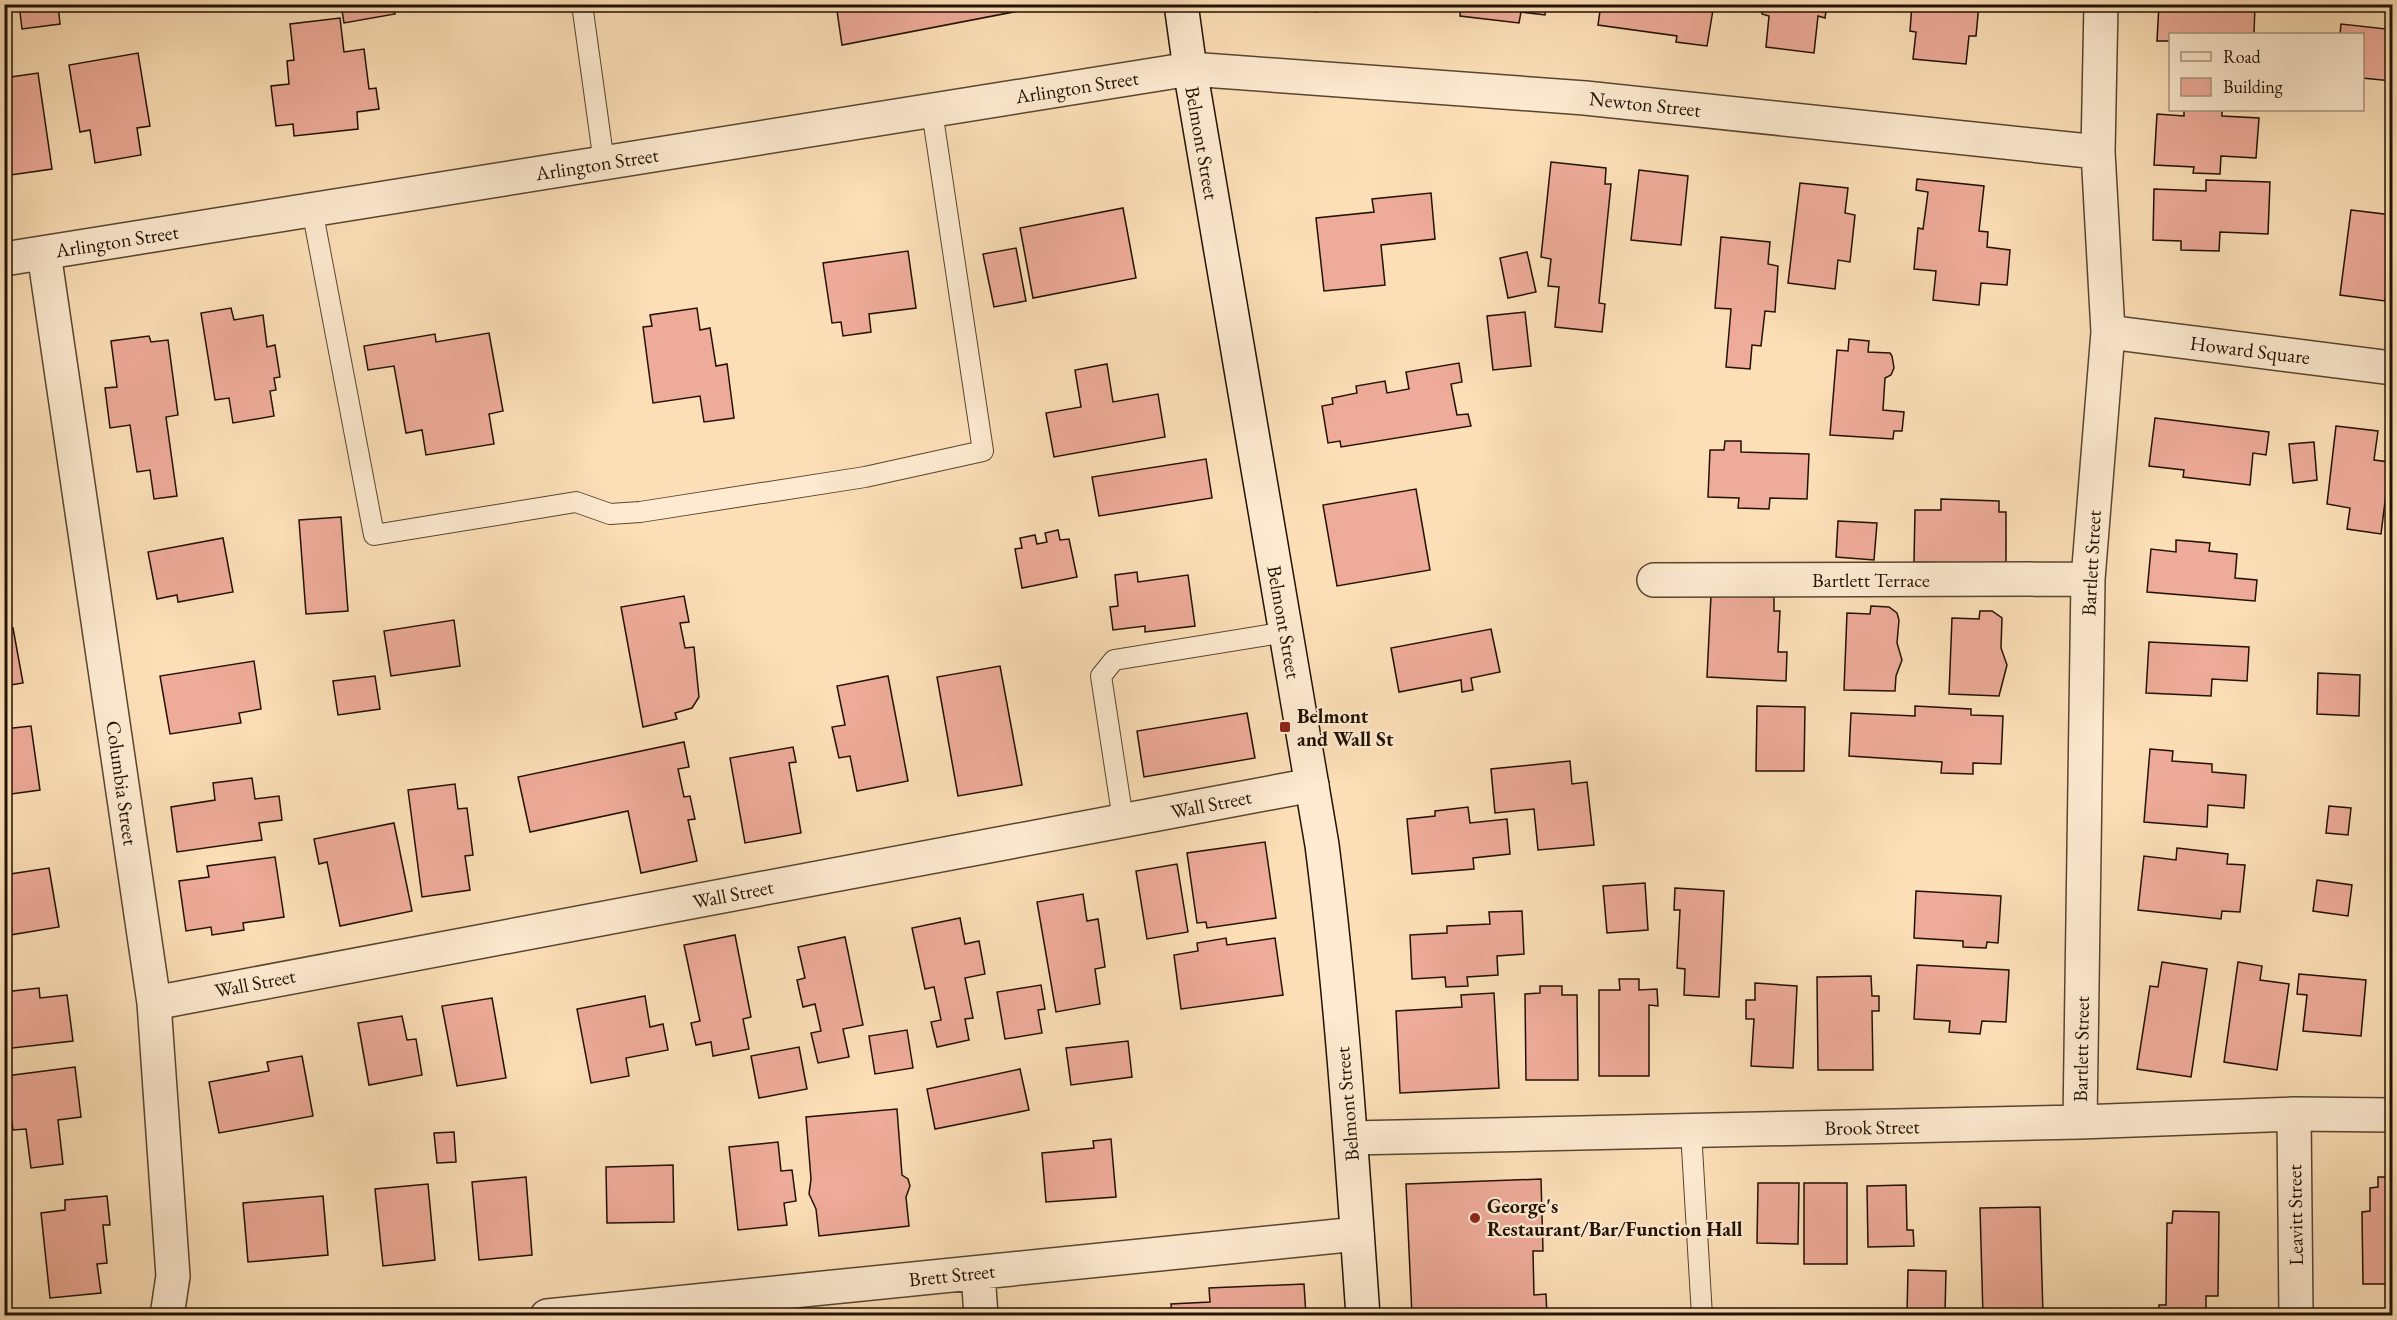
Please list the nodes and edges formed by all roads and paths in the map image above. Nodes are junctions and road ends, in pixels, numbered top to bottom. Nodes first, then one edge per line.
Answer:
1 (582, 4) edge
2 (1181, 4) edge
3 (2101, 4) edge
4 (1190, 69) junction
5 (932, 111) junction
6 (2098, 152) junction
7 (604, 163) junction
8 (312, 209) junction
9 (44, 253) junction
10 (4, 260) edge
11 (2108, 332) junction
12 (2392, 368) edge
13 (2088, 579) junction
14 (1654, 580) dead end
15 (1286, 632) junction
16 (1312, 785) junction
17 (1123, 820) junction
18 (154, 1002) junction
19 (2294, 1114) junction
20 (2392, 1115) edge
21 (2080, 1122) junction
22 (1691, 1131) junction
23 (1351, 1138) junction
24 (1358, 1234) junction
25 (978, 1273) junction
26 (561, 1315) edge
27 (167, 1316) edge
28 (981, 1316) edge
29 (1363, 1316) edge
30 (1702, 1316) edge
31 (2296, 1316) edge

1 - 7 lane
2 - 4 street, Belmont Street
3 - 6 street, Bartlett Street
4 - 5 street, Arlington Street
4 - 6 street, Newton Street
4 - 15 street, Belmont Street
5 - 7 street, Arlington Street
5 - 8 lane
6 - 11 street, Bartlett Street
7 - 8 street, Arlington Street
8 - 9 street, Arlington Street
9 - 10 street, Arlington Street
9 - 18 street, Columbia Street
11 - 12 street, Howard Square
11 - 13 street, Bartlett Street
13 - 14 street, Bartlett Terrace
13 - 21 street, Bartlett Street
15 - 16 street, Belmont Street
15 - 17 lane
16 - 17 street, Wall Street
16 - 23 street, Belmont Street
17 - 18 street, Wall Street
18 - 27 street, Columbia Street
19 - 20 street, Brook Street
19 - 21 street, Brook Street
19 - 31 street, Leavitt Street
21 - 22 street, Brook Street
22 - 23 street, Brook Street
22 - 30 lane
23 - 24 street, Belmont Street
24 - 25 street, Brett Street
24 - 29 street, Belmont Street
25 - 26 street, Brett Street
25 - 28 street

